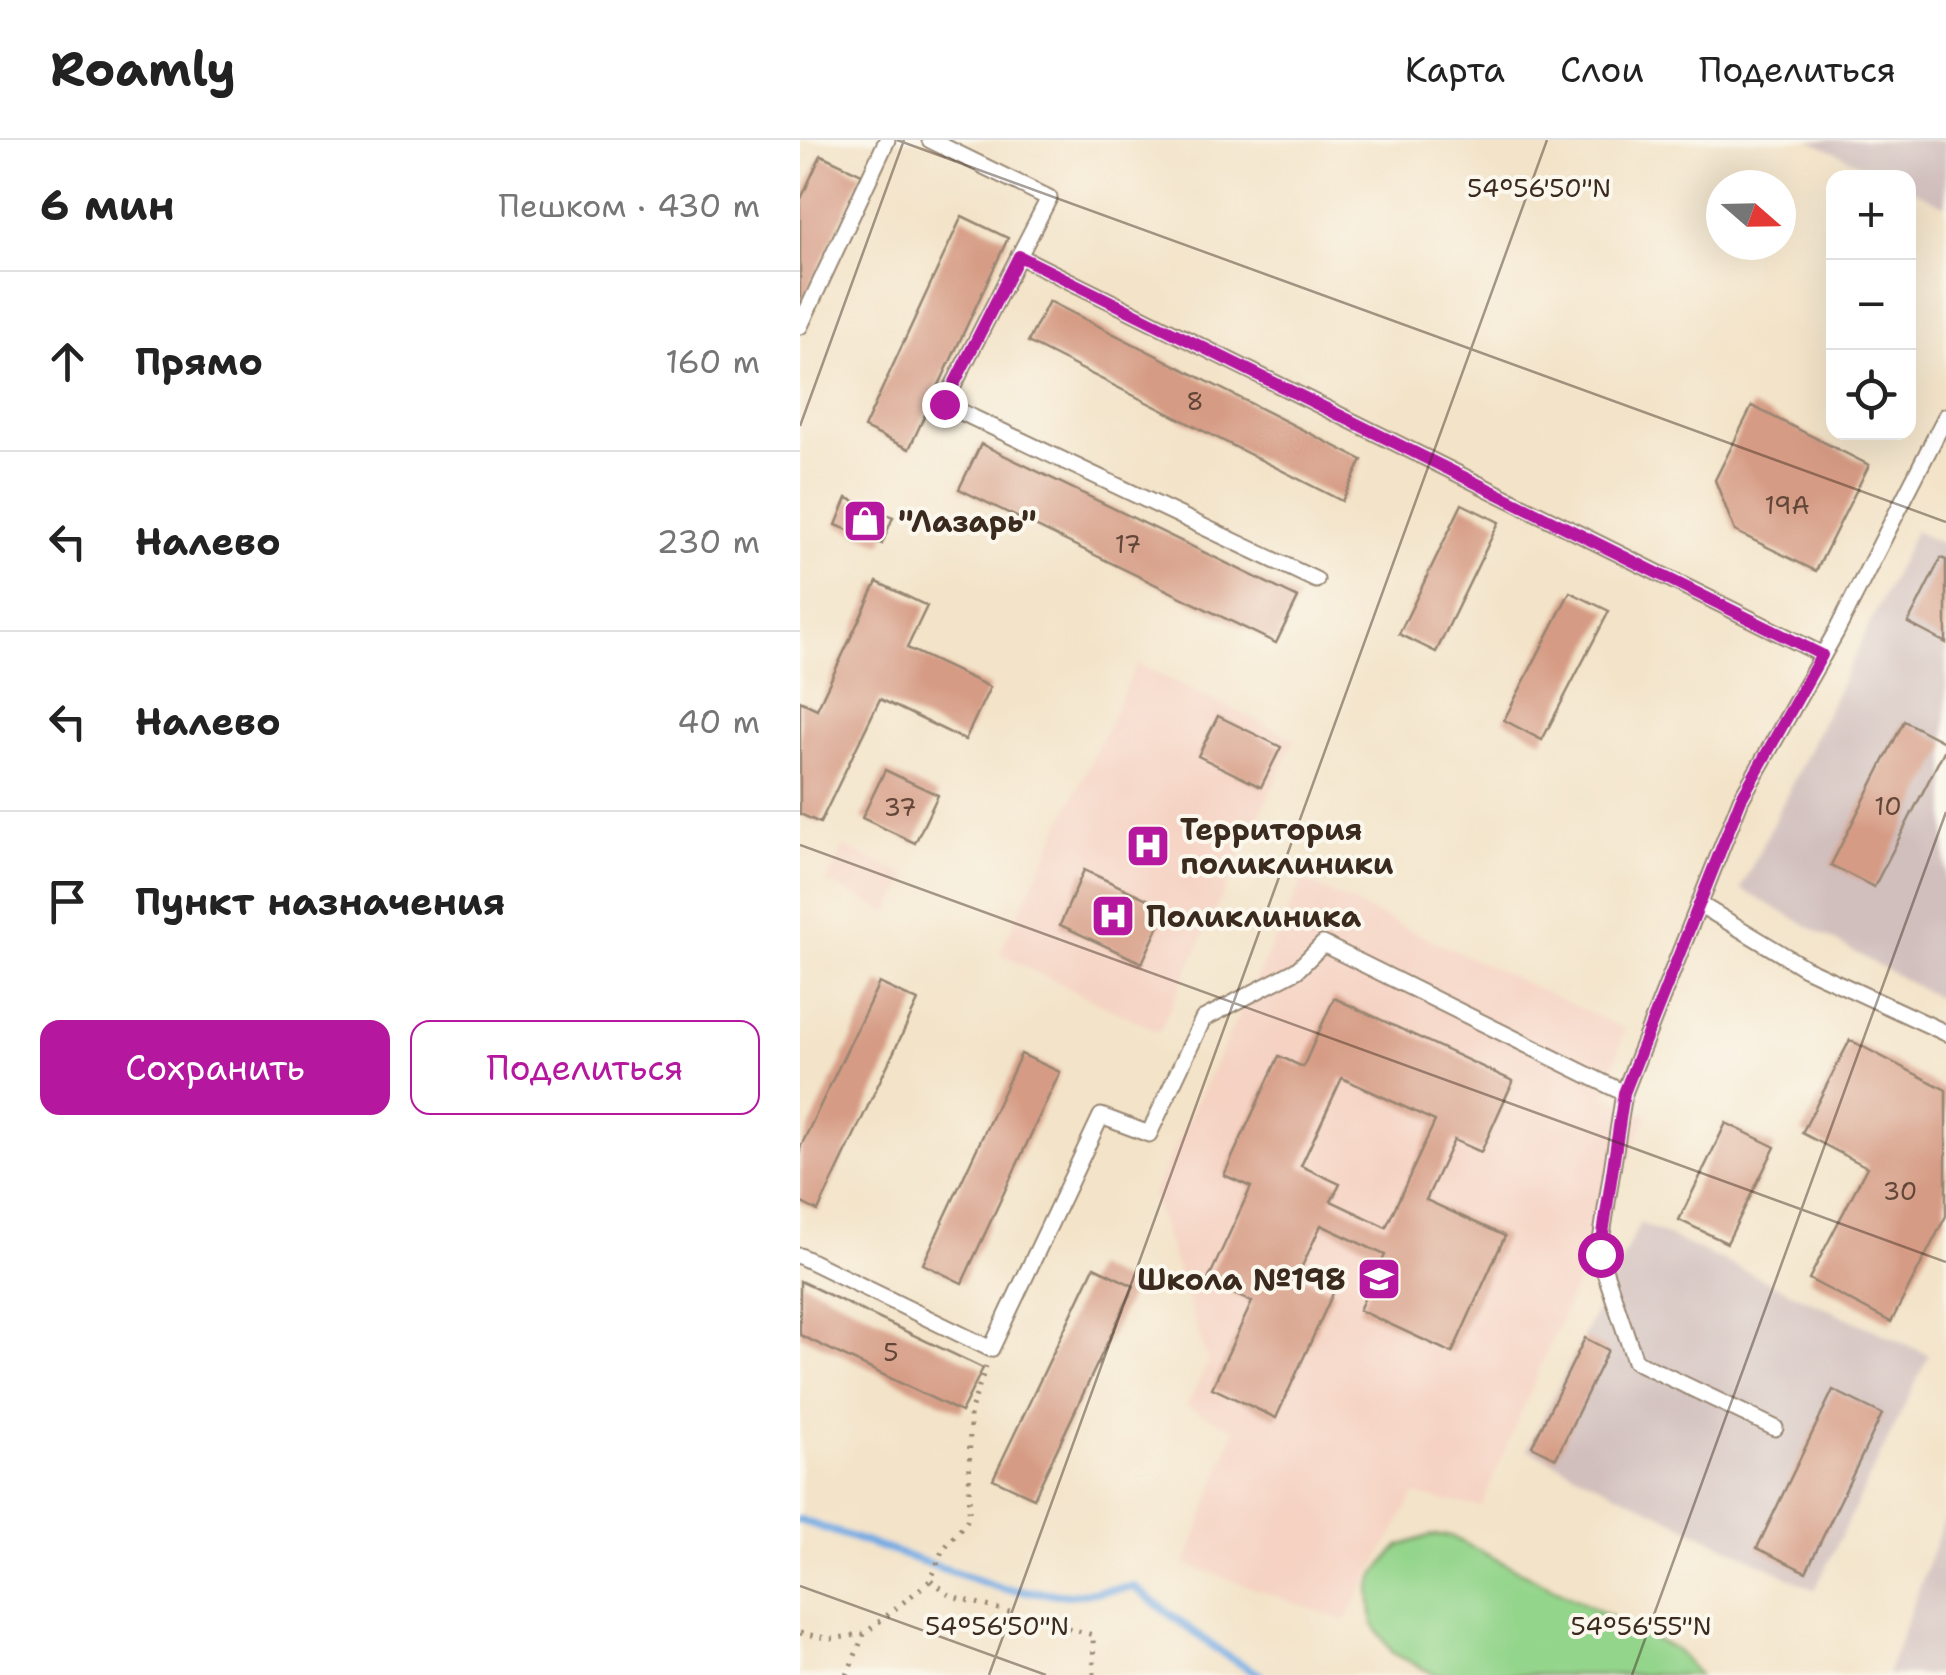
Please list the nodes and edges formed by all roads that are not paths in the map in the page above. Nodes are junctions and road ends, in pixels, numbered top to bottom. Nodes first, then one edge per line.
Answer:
1 (887, 140) edge
2 (930, 140) edge
3 (1019, 256) junction
4 (800, 326) edge
5 (1946, 416) edge
6 (1316, 580) dead end
7 (1822, 655) junction
8 (1699, 904) junction
9 (1946, 1034) edge
10 (1624, 1093) junction
11 (800, 1256) edge
12 (1775, 1428) dead end

1 - 4 lane
2 - 3 lane
3 - 6 lane
3 - 7 lane
5 - 7 lane
7 - 8 lane
8 - 9 lane
8 - 10 lane
10 - 11 lane
10 - 12 lane

